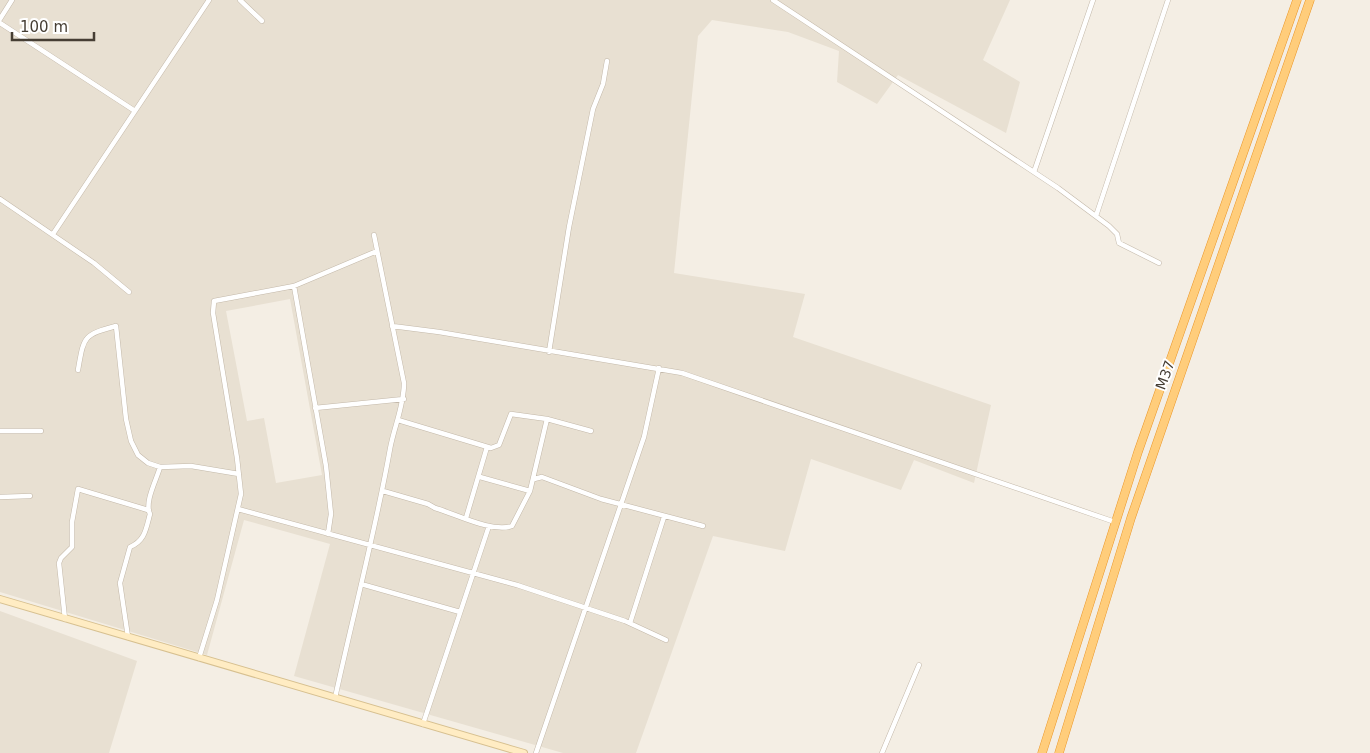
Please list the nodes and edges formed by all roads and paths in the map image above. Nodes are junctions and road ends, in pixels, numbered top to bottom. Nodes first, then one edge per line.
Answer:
1 (12, 0) edge
2 (209, 0) edge
3 (240, 0) edge
4 (773, 0) edge
5 (1093, 0) edge
6 (1168, 0) edge
7 (1297, 0) edge
8 (1310, 0) edge
9 (0, 19) edge
10 (262, 22) dead end
11 (0, 23) edge
12 (607, 61) dead end
13 (135, 111) junction
14 (1034, 172) junction
15 (0, 199) edge
16 (1096, 216) junction
17 (53, 234) junction
18 (374, 235) dead end
19 (378, 251) junction
20 (1207, 258) junction
21 (1159, 263) dead end
22 (1221, 263) junction
23 (294, 286) junction
24 (129, 292) dead end
25 (392, 326) junction
26 (549, 352) junction
27 (659, 368) junction
28 (78, 370) dead end
29 (404, 399) junction
30 (316, 408) junction
31 (547, 419) junction
32 (398, 420) junction
33 (0, 431) edge
34 (41, 431) dead end
35 (591, 431) dead end
36 (487, 447) junction
37 (160, 467) junction
38 (239, 474) junction
39 (480, 477) junction
40 (534, 479) junction
41 (383, 491) junction
42 (530, 491) junction
43 (30, 496) dead end
44 (0, 497) edge
45 (620, 504) junction
46 (238, 509) junction
47 (148, 510) junction
48 (664, 516) junction
49 (466, 518) junction
50 (1115, 522) junction
51 (489, 526) junction
52 (703, 526) dead end
53 (328, 534) junction
54 (370, 546) junction
55 (473, 573) junction
56 (361, 584) junction
57 (0, 599) edge
58 (587, 608) junction
59 (460, 612) junction
60 (65, 619) junction
61 (630, 623) junction
62 (128, 637) junction
63 (666, 640) dead end
64 (199, 658) junction
65 (919, 665) dead end
66 (335, 698) junction
67 (423, 724) junction
68 (524, 753) edge
69 (536, 753) edge
70 (882, 753) edge
71 (1042, 753) edge
72 (1059, 753) edge

1 - 9 street
2 - 13 street
3 - 10 street
4 - 14 street
5 - 14 street
6 - 16 street
7 - 20 highway, M37 / M37
8 - 22 highway, M37 / M37
11 - 13 street
12 - 26 street
13 - 17 street
14 - 16 street
15 - 17 street
16 - 21 street
17 - 24 street
18 - 19 street
19 - 23 street
19 - 25 street
20 - 22 highway
20 - 50 highway, M37 / M37
22 - 72 highway, M37 / M37
23 - 30 street
23 - 38 street
25 - 26 street
25 - 29 street
26 - 27 street
27 - 45 street
27 - 50 street
28 - 37 street
29 - 30 street
29 - 32 street
30 - 53 street
31 - 35 street
31 - 36 street
31 - 40 street
32 - 36 street
32 - 41 street
33 - 34 street
36 - 39 street
37 - 38 street
37 - 47 street
38 - 46 street
39 - 42 street
39 - 49 street
40 - 42 street
40 - 45 street
41 - 49 street
41 - 54 street
42 - 51 street
43 - 44 street
45 - 48 street
45 - 58 street
46 - 53 street
46 - 64 street
47 - 60 street
47 - 62 street
48 - 52 street
48 - 61 street
49 - 51 street
50 - 71 highway, M37 / M37
51 - 55 street
53 - 54 street
54 - 55 street
54 - 56 street
55 - 58 street
55 - 59 street
56 - 59 street
56 - 66 street
57 - 60 main road
58 - 61 street
58 - 69 street
59 - 67 street
60 - 62 main road
61 - 63 street
62 - 64 main road
64 - 66 main road
65 - 70 street
66 - 67 main road
67 - 68 main road

